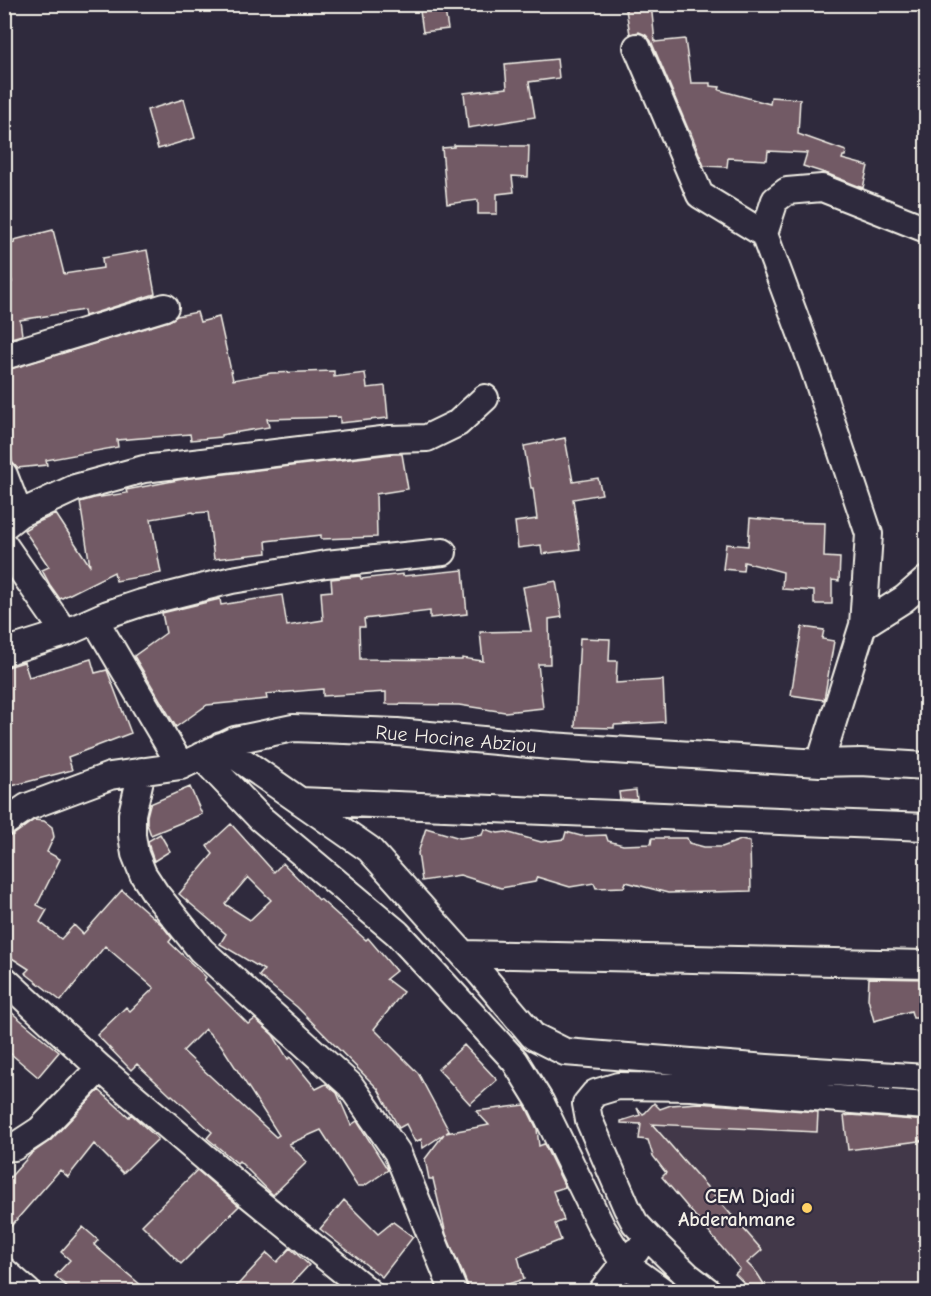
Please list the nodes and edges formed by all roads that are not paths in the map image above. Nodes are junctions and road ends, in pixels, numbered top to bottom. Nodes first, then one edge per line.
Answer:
1 (637, 47) dead end
2 (927, 229) edge
3 (764, 234) junction
4 (165, 307) dead end
5 (4, 356) edge
6 (485, 398) dead end
7 (4, 475) edge
8 (12, 520) edge
9 (4, 545) edge
10 (443, 552) dead end
11 (927, 580) edge
12 (95, 620) junction
13 (863, 626) junction
14 (65, 633) junction
15 (4, 652) edge
16 (201, 756) junction
17 (820, 762) junction
18 (927, 766) edge
19 (142, 771) junction
20 (299, 801) junction
21 (4, 823) edge
22 (927, 827) edge
23 (463, 954) junction
24 (927, 964) edge
25 (4, 979) edge
26 (100, 1068) junction
27 (927, 1078) edge
28 (927, 1106) edge
29 (4, 1148) edge
30 (649, 1238) junction
31 (624, 1263) junction
32 (4, 1271) edge
33 (28, 1292) edge
34 (369, 1292) edge
35 (454, 1292) edge
36 (602, 1292) edge
37 (664, 1292) edge
38 (709, 1292) edge

1 - 3 street
2 - 3 street
3 - 13 street
4 - 5 street
6 - 8 street
7 - 8 street
9 - 14 street
10 - 12 street
11 - 13 street
12 - 14 street
12 - 16 street
13 - 17 street
14 - 15 street
16 - 17 street, Rue Hocine Abziou
16 - 19 street, Rue Hocine Abziou
16 - 20 street
16 - 31 street
17 - 18 street, Rue Hocine Abziou
19 - 21 street, Rue Hocine Abziou
19 - 35 street
20 - 22 street
20 - 23 street
23 - 24 street
23 - 27 street
25 - 26 street
26 - 29 street
26 - 34 street
28 - 30 street
30 - 31 street
30 - 38 street
31 - 36 street
31 - 37 street
32 - 33 street

